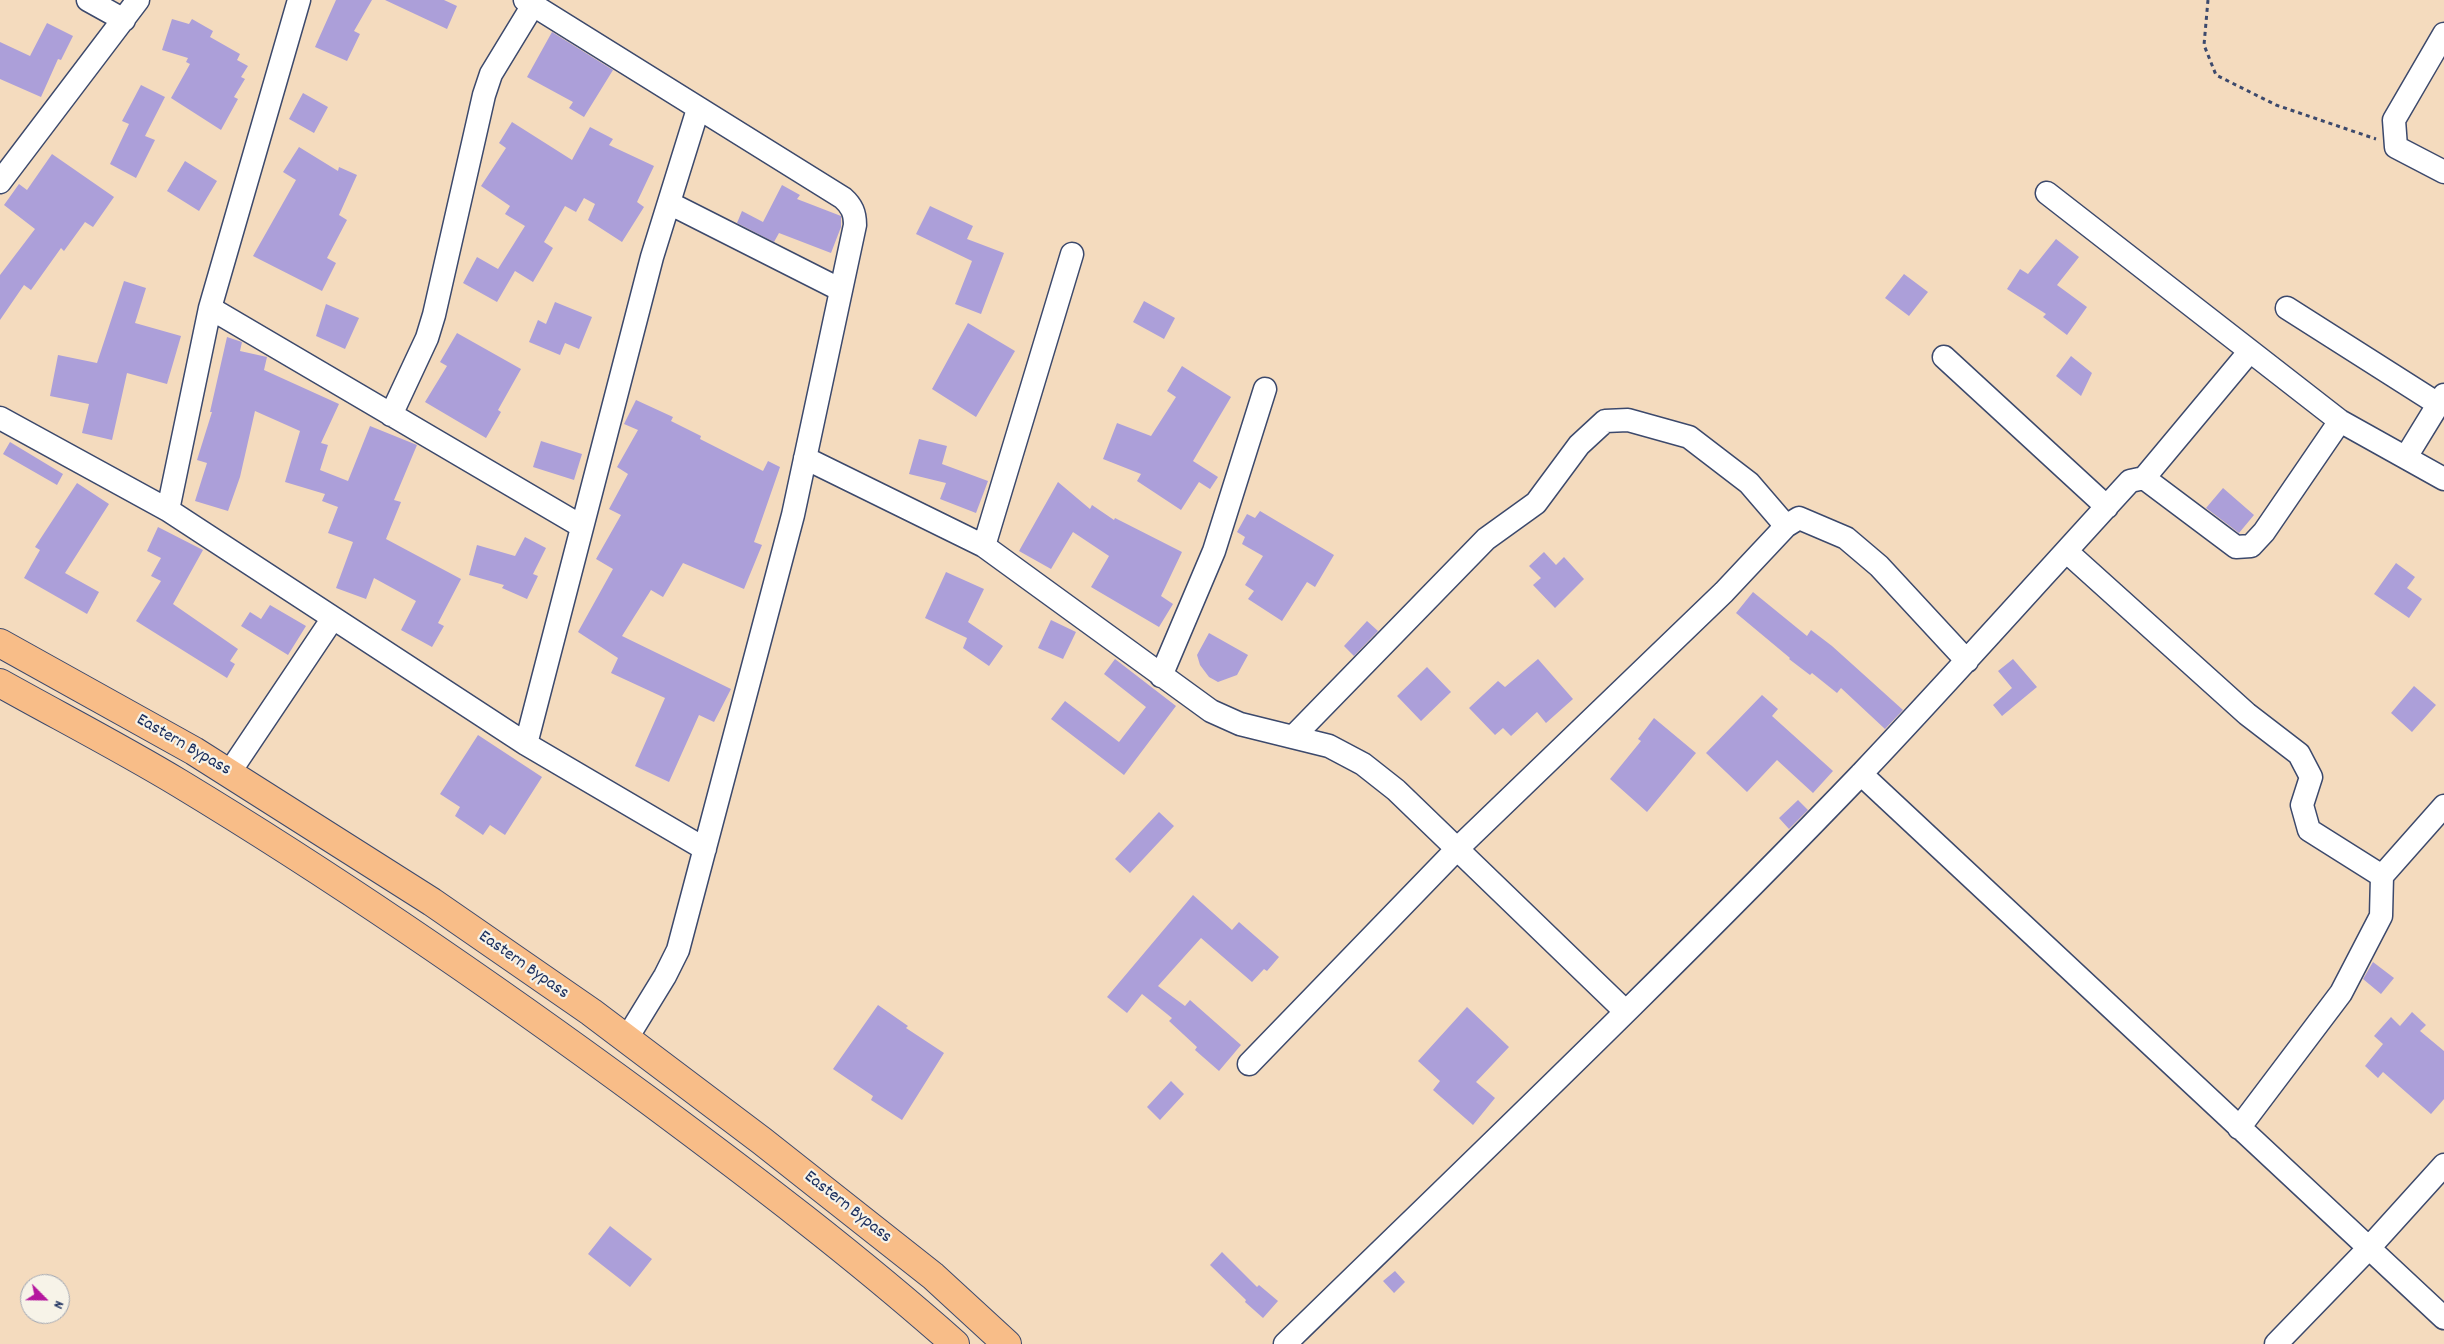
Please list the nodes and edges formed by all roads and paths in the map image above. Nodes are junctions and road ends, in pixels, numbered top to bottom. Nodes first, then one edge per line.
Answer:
1 (88, 0) edge
2 (138, 0) edge
3 (299, 0) edge
4 (2208, 0) edge
5 (529, 2) edge
6 (124, 20) junction
7 (2444, 34) edge
8 (698, 108) junction
9 (2396, 147) junction
10 (2444, 172) edge
11 (0, 182) edge
12 (2047, 193) dead end
13 (669, 203) junction
14 (1072, 254) dead end
15 (841, 290) junction
16 (210, 308) junction
17 (2287, 308) dead end
18 (2250, 351) junction
19 (1944, 357) dead end
20 (1264, 389) dead end
21 (2441, 399) edge
22 (392, 415) junction
23 (0, 418) edge
24 (2340, 420) junction
25 (2406, 457) junction
26 (805, 458) junction
27 (2144, 478) junction
28 (2444, 479) edge
29 (2107, 507) junction
30 (168, 510) junction
31 (581, 526) junction
32 (1786, 526) junction
33 (984, 546) junction
34 (2066, 551) junction
35 (333, 618) junction
36 (0, 643) edge
37 (1967, 661) junction
38 (1161, 676) junction
39 (0, 683) edge
40 (1293, 737) junction
41 (526, 744) junction
42 (229, 773) junction
43 (1861, 774) junction
44 (2444, 806) edge
45 (705, 849) junction
46 (1457, 849) junction
47 (2382, 876) junction
48 (1625, 1011) junction
49 (627, 1038) junction
50 (1249, 1064) dead end
51 (2239, 1128) junction
52 (2444, 1165) edge
53 (2368, 1249) junction
54 (2444, 1318) edge
55 (955, 1344) edge
56 (1007, 1344) edge
57 (1285, 1344) edge
58 (2276, 1344) edge

1 - 6 street
2 - 6 street
3 - 16 street
4 - 9 path
5 - 8 street
5 - 22 street
6 - 11 street
7 - 9 street
8 - 13 street
8 - 15 street
9 - 10 street
12 - 18 street
13 - 15 street
13 - 31 street
14 - 33 street
15 - 26 street
16 - 22 street
16 - 30 street
17 - 21 street
18 - 24 street
18 - 27 street
19 - 29 street
20 - 38 street
21 - 25 street
22 - 31 street
23 - 30 street
24 - 25 street
24 - 27 street
25 - 28 street
26 - 33 street
26 - 45 street
27 - 29 street
29 - 34 street
30 - 35 street
31 - 41 street
32 - 37 street
32 - 40 street
32 - 46 street
33 - 38 street
34 - 37 street
34 - 47 street
35 - 41 street
35 - 42 street
36 - 42 main road, Eastern Bypass
37 - 43 street
38 - 40 street
39 - 55 main road, Eastern Bypass
40 - 46 street
41 - 45 street
42 - 49 main road, Eastern Bypass
43 - 48 street
43 - 51 street
44 - 47 street
45 - 49 street
46 - 48 street
46 - 50 street
47 - 51 street
48 - 57 street
49 - 56 main road, Eastern Bypass
51 - 53 street
52 - 53 street
53 - 54 street
53 - 58 street

